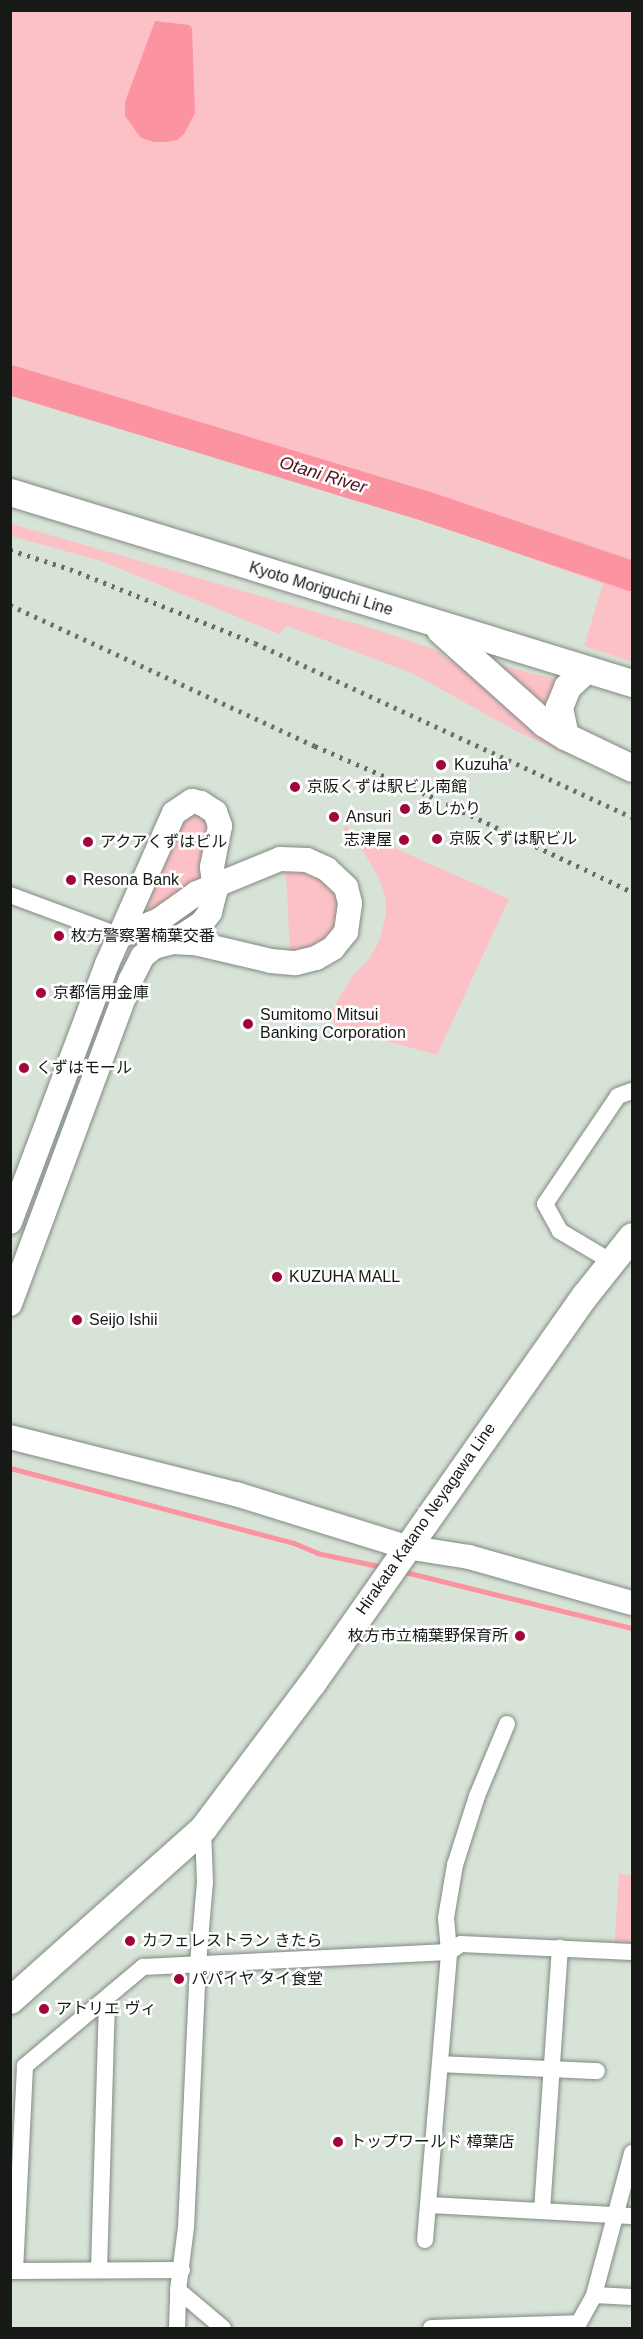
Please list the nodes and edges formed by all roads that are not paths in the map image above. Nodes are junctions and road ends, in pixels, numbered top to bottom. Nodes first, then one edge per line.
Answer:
1 (10, 492) edge
2 (432, 624) junction
3 (585, 670) junction
4 (633, 683) edge
5 (565, 736) junction
6 (633, 768) edge
7 (215, 886) junction
8 (10, 895) edge
9 (120, 936) junction
10 (173, 942) junction
11 (633, 1090) edge
12 (10, 1222) edge
13 (633, 1236) edge
14 (612, 1262) junction
15 (10, 1304) edge
16 (10, 1437) edge
17 (406, 1546) junction
18 (633, 1602) edge
19 (507, 1724) dead end
20 (203, 1828) junction
21 (560, 1948) junction
22 (449, 1952) junction
23 (633, 1952) edge
24 (198, 1964) junction
25 (107, 1999) junction
26 (10, 2000) edge
27 (440, 2064) junction
28 (551, 2069) junction
29 (597, 2071) dead end
30 (633, 2153) edge
31 (429, 2205) junction
32 (542, 2211) junction
33 (624, 2215) edge
34 (425, 2240) dead end
35 (99, 2270) junction
36 (182, 2270) junction
37 (13, 2271) edge
38 (178, 2290) junction
39 (594, 2295) junction
40 (633, 2297) edge
41 (577, 2326) edge
42 (177, 2328) edge
43 (223, 2328) edge
44 (431, 2328) edge

1 - 2 main road, Kyoto Moriguchi Line
2 - 3 main road, Kyoto Moriguchi Line
2 - 5 main road
3 - 4 main road, Kyoto Moriguchi Line
3 - 5 main road
5 - 6 main road
7 - 9 street
7 - 9 street
7 - 10 street
7 - 10 street
8 - 9 street
9 - 12 street
10 - 15 street
11 - 14 street
13 - 14 main road, Hirakata Katano Neyagawa Line
14 - 17 main road, Hirakata Katano Neyagawa Line
16 - 17 street
17 - 18 street
17 - 20 main road, Hirakata Katano Neyagawa Line
19 - 22 street
20 - 24 street
20 - 26 main road, Hirakata Katano Neyagawa Line
21 - 22 street
21 - 23 street
21 - 28 street
22 - 24 street
22 - 27 street
24 - 25 street
24 - 36 street
25 - 35 street
25 - 37 street
27 - 28 street
27 - 31 street
28 - 29 street
28 - 32 street
30 - 33 street
31 - 32 street
31 - 34 street
32 - 33 street
33 - 39 street
35 - 36 street
35 - 37 street
36 - 38 street
38 - 42 street
38 - 43 street
39 - 40 street
39 - 41 street
41 - 44 street

